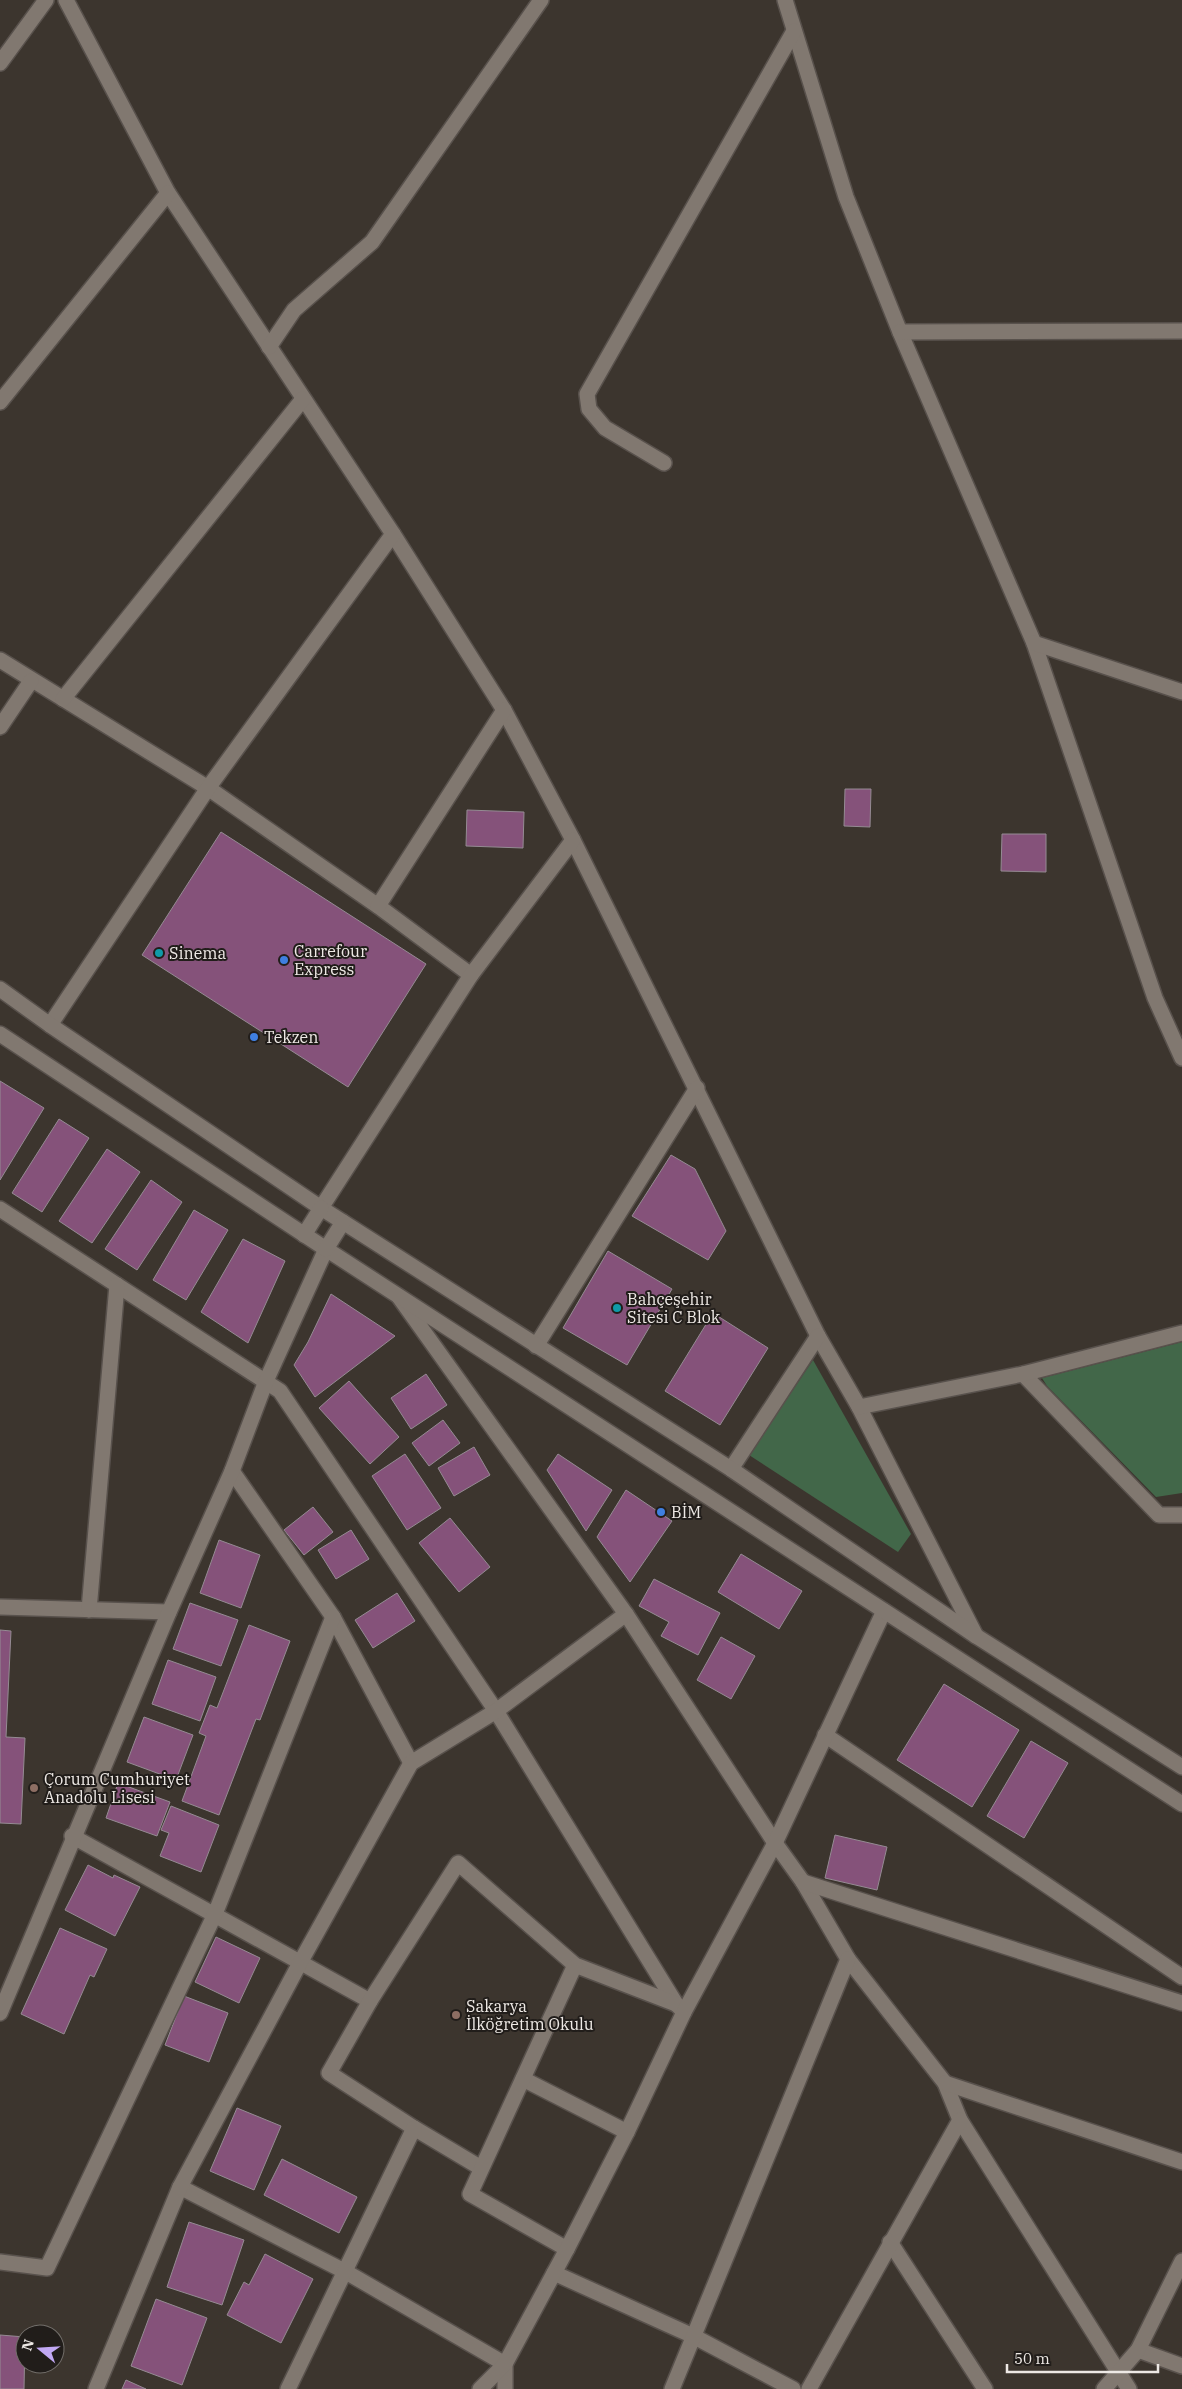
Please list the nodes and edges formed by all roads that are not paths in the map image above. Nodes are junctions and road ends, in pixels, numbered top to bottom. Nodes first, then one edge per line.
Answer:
1 (46, 0) edge
2 (66, 0) edge
3 (541, 0) edge
4 (786, 0) edge
5 (794, 31) junction
6 (0, 64) edge
7 (168, 193) junction
8 (1182, 331) edge
9 (900, 332) junction
10 (269, 347) junction
11 (303, 399) junction
12 (0, 402) edge
13 (664, 463) dead end
14 (393, 534) junction
15 (1034, 643) junction
16 (0, 660) edge
17 (31, 681) junction
18 (1182, 692) edge
19 (64, 699) junction
20 (504, 710) junction
21 (0, 727) edge
22 (208, 788) junction
23 (573, 840) junction
24 (378, 906) junction
25 (471, 976) junction
26 (0, 989) edge
27 (50, 1025) junction
28 (0, 1034) edge
29 (1182, 1058) edge
30 (697, 1088) junction
31 (321, 1208) junction
32 (0, 1209) edge
33 (343, 1222) junction
34 (304, 1234) junction
35 (326, 1249) junction
36 (118, 1284) junction
37 (396, 1293) junction
38 (1182, 1333) edge
39 (818, 1336) junction
40 (536, 1346) junction
41 (1022, 1374) junction
42 (266, 1381) junction
43 (859, 1407) junction
44 (731, 1470) junction
45 (232, 1471) junction
46 (1182, 1515) edge
47 (0, 1607) edge
48 (89, 1610) junction
49 (884, 1611) junction
50 (169, 1612) junction
51 (626, 1614) junction
52 (333, 1618) junction
53 (976, 1636) junction
54 (496, 1711) junction
55 (825, 1735) junction
56 (411, 1762) junction
57 (1182, 1768) edge
58 (1182, 1804) edge
59 (72, 1836) junction
60 (775, 1843) junction
61 (803, 1882) junction
62 (215, 1914) junction
63 (848, 1959) junction
64 (300, 1962) junction
65 (575, 1964) junction
66 (1182, 1977) edge
67 (370, 2001) junction
68 (1182, 2003) edge
69 (680, 2008) junction
70 (0, 2012) edge
71 (523, 2079) junction
72 (945, 2083) junction
73 (960, 2120) junction
74 (414, 2128) junction
75 (627, 2132) junction
76 (1182, 2162) edge
77 (481, 2168) junction
78 (180, 2187) junction
79 (890, 2242) junction
80 (568, 2249) junction
81 (1182, 2260) edge
82 (0, 2262) edge
83 (346, 2272) junction
84 (554, 2273) junction
85 (693, 2336) junction
86 (1138, 2350) junction
87 (1180, 2361) edge
88 (505, 2364) junction
89 (1118, 2373) junction
90 (96, 2389) edge
91 (288, 2389) edge
92 (480, 2389) edge
93 (505, 2389) edge
94 (672, 2389) edge
95 (793, 2389) edge
96 (809, 2389) edge
97 (985, 2389) edge
98 (1104, 2389) edge
99 (1129, 2389) edge

1 - 6 street
2 - 7 street
3 - 10 street
4 - 5 street
5 - 9 street
5 - 13 street
7 - 10 street
7 - 12 street
8 - 9 street
9 - 15 street
10 - 11 street
11 - 14 street
11 - 19 street
14 - 20 street
14 - 22 street
15 - 18 street
15 - 29 street
16 - 17 street
17 - 19 street
17 - 21 street
19 - 22 street
20 - 23 street
20 - 24 street
22 - 24 street
22 - 27 street
23 - 25 street
23 - 30 street
24 - 25 street
25 - 31 street
26 - 27 street
27 - 31 street
28 - 34 street
30 - 39 street
30 - 40 street
31 - 33 street
31 - 34 street
32 - 36 street
33 - 35 street
33 - 40 street
34 - 35 street
35 - 37 street
35 - 42 street
36 - 42 street
36 - 48 street
37 - 49 street
37 - 51 street
38 - 41 street
39 - 43 street
39 - 44 street
40 - 44 street
41 - 43 street
41 - 46 street
42 - 45 street
42 - 54 street
43 - 53 street
44 - 53 street
45 - 50 street
45 - 52 street
47 - 48 street
48 - 50 street
49 - 55 street
49 - 58 street
50 - 59 street
51 - 54 street
51 - 60 street
52 - 56 street
52 - 62 street
53 - 57 street
54 - 56 street
54 - 69 street
55 - 60 street
55 - 66 street
56 - 64 street
59 - 62 street
59 - 70 street
60 - 61 street
60 - 69 street
61 - 63 street
61 - 68 street
62 - 64 street
62 - 82 street
63 - 72 street
63 - 85 street
64 - 67 street
64 - 78 street
65 - 67 street
65 - 69 street
65 - 71 street
67 - 74 street
69 - 75 street
71 - 75 street
71 - 77 street
72 - 73 street
72 - 76 street
73 - 79 street
73 - 89 street
74 - 77 street
74 - 83 street
75 - 80 street
77 - 80 street
78 - 83 street
78 - 90 street
79 - 96 street
79 - 97 street
80 - 84 street
81 - 86 street
83 - 88 street
83 - 91 street
84 - 85 street
84 - 88 street
85 - 94 street
85 - 95 street
86 - 87 street
86 - 89 street
88 - 92 street
88 - 93 street
89 - 98 street
89 - 99 street

